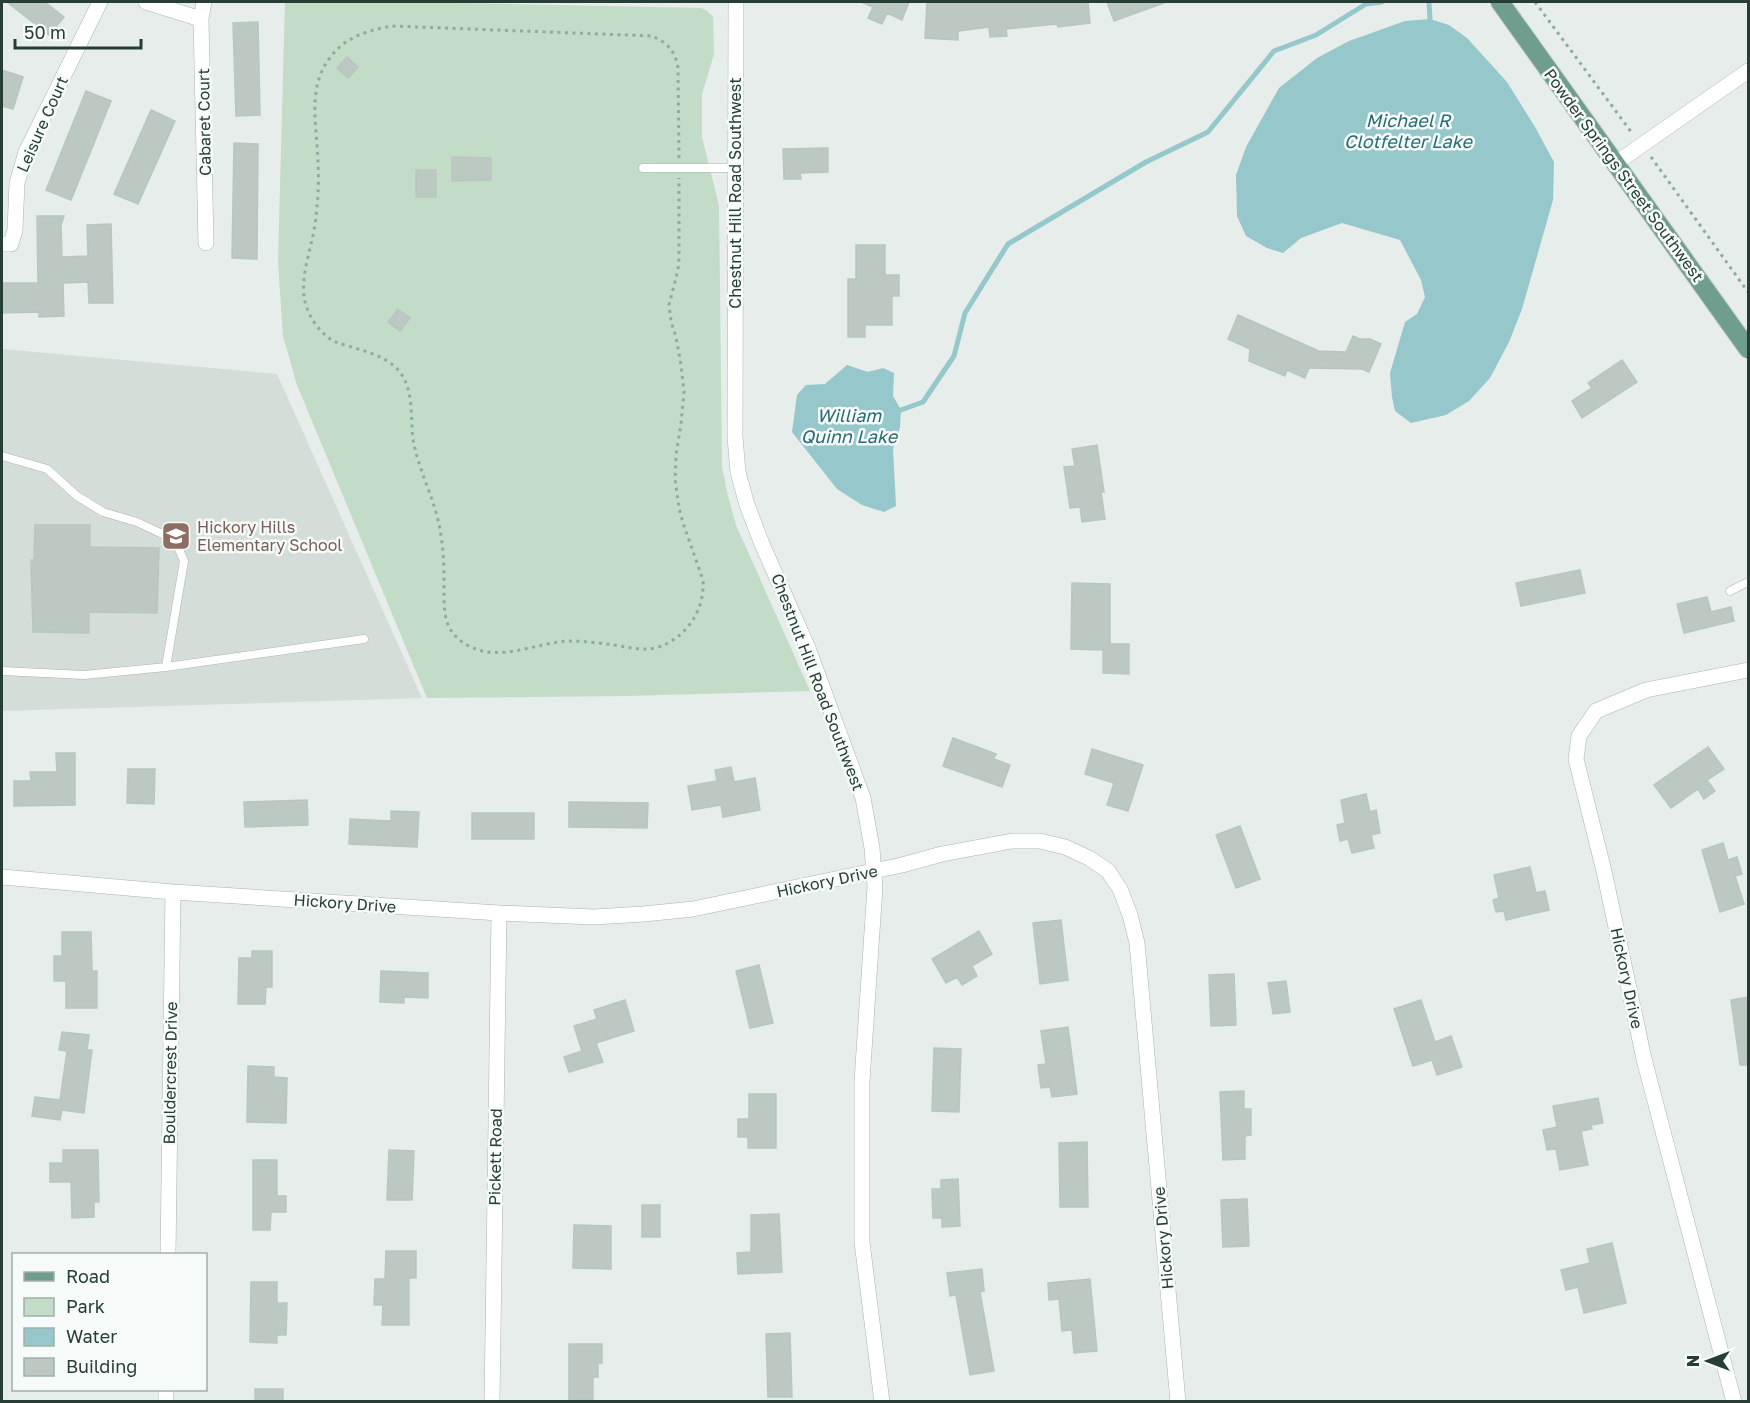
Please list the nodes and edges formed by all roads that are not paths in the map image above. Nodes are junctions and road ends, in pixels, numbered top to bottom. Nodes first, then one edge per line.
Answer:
1 (100, 2) edge
2 (146, 2) edge
3 (204, 2) edge
4 (736, 2) edge
5 (1500, 2) edge
6 (201, 19) junction
7 (1747, 75) edge
8 (1616, 163) junction
9 (643, 168) dead end
10 (736, 168) junction
11 (206, 243) dead end
12 (2, 244) edge
13 (1749, 349) edge
14 (2, 456) edge
15 (1749, 582) edge
16 (1730, 591) dead end
17 (364, 639) dead end
18 (166, 667) junction
19 (1749, 670) edge
20 (2, 671) edge
21 (874, 871) junction
22 (2, 877) edge
23 (173, 892) junction
24 (500, 913) junction
25 (168, 1253) edge
26 (492, 1401) edge
27 (882, 1401) edge
28 (1178, 1401) edge
29 (1734, 1401) edge

1 - 12 street, Leisure Court
2 - 6 street
3 - 6 street, Cabaret Court
4 - 10 street, Chestnut Hill Road Southwest
5 - 8 main road, Powder Springs Street Southwest
6 - 11 street, Cabaret Court
7 - 8 street
8 - 13 main road, Powder Springs Street Southwest
9 - 10 lane
10 - 21 street, Chestnut Hill Road Southwest
14 - 18 lane
15 - 16 lane
17 - 18 lane
18 - 20 lane
19 - 29 street, Hickory Drive
21 - 24 street, Hickory Drive
21 - 27 street, Chestnut Hill Road Southwest
21 - 28 street, Hickory Drive
22 - 23 street, Hickory Drive
23 - 24 street, Hickory Drive
23 - 25 street, Bouldercrest Drive
24 - 26 street, Pickett Road

